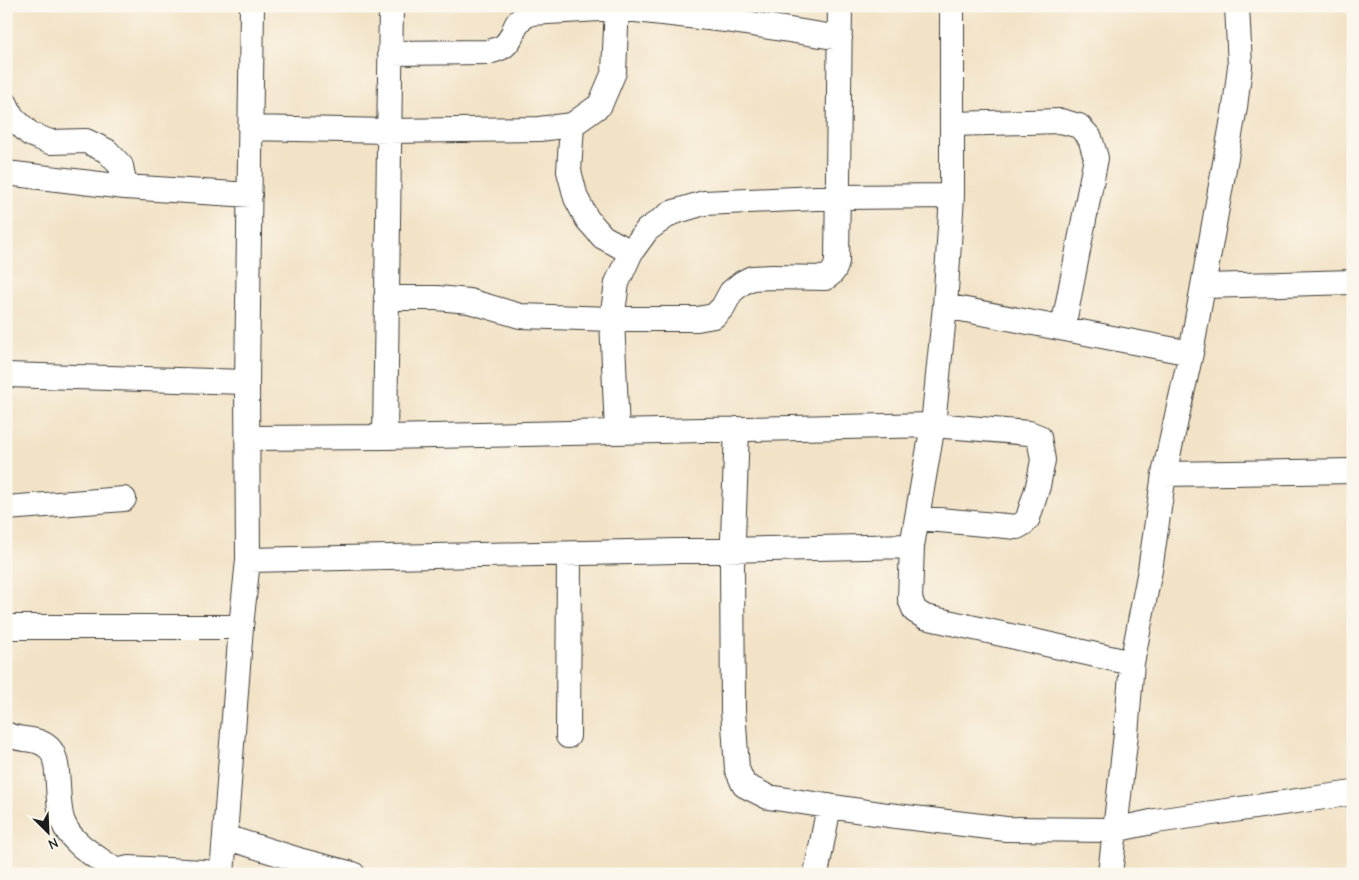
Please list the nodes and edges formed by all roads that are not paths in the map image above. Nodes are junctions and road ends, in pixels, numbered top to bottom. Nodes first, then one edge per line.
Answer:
1 (252, 6) edge
2 (391, 6) edge
3 (840, 6) edge
4 (952, 6) edge
5 (1237, 6) edge
6 (617, 7) edge
7 (840, 38) junction
8 (390, 52) junction
9 (6, 104) edge
10 (953, 124) junction
11 (572, 125) junction
12 (250, 128) junction
13 (388, 131) junction
14 (6, 173) edge
15 (125, 187) junction
16 (250, 195) junction
17 (952, 196) junction
18 (839, 197) junction
19 (631, 252) junction
20 (1353, 282) edge
21 (1204, 286) junction
22 (386, 298) junction
23 (946, 306) junction
24 (612, 319) junction
25 (1063, 328) junction
26 (1191, 353) junction
27 (6, 375) edge
28 (247, 382) junction
29 (933, 425) junction
30 (737, 430) junction
31 (617, 432) junction
32 (384, 437) junction
33 (248, 438) junction
34 (1353, 471) edge
35 (1164, 474) junction
36 (124, 499) dead end
37 (6, 508) edge
38 (917, 518) junction
39 (912, 546) junction
40 (734, 550) junction
41 (569, 555) junction
42 (248, 560) junction
43 (6, 627) edge
44 (241, 627) junction
45 (1132, 663) junction
46 (6, 734) edge
47 (568, 736) dead end
48 (1353, 793) edge
49 (829, 806) junction
50 (1114, 830) junction
51 (225, 837) junction
52 (114, 872) edge
53 (222, 873) edge
54 (353, 874) edge
55 (816, 874) edge
56 (1110, 874) edge

1 - 12 street
2 - 8 street
3 - 7 street
4 - 10 street
5 - 21 street
6 - 7 street
6 - 8 street
6 - 11 street
7 - 18 street
8 - 13 street
9 - 15 street
10 - 17 street
10 - 25 street
11 - 13 street
11 - 19 street
12 - 13 street
12 - 16 street
13 - 22 street
14 - 15 street
15 - 16 street
16 - 28 street
17 - 18 street
17 - 23 street
18 - 19 street
18 - 24 street
19 - 24 street
20 - 21 street
21 - 26 street
22 - 24 street
22 - 32 street
23 - 25 street
23 - 29 street
24 - 31 street
25 - 26 street
26 - 35 street
27 - 28 street
28 - 33 street
29 - 30 street
29 - 38 street
29 - 38 street
30 - 31 street
30 - 40 street
31 - 32 street
32 - 33 street
33 - 42 street
34 - 35 street
35 - 45 street
36 - 37 street
38 - 39 street
39 - 40 street
39 - 45 street
40 - 41 street
40 - 49 street
41 - 42 street
41 - 47 street
42 - 44 street
43 - 44 street
44 - 51 street
45 - 50 street
46 - 52 street
48 - 50 street
49 - 50 street
49 - 55 street
50 - 56 street
51 - 53 street
51 - 54 street
52 - 53 street

